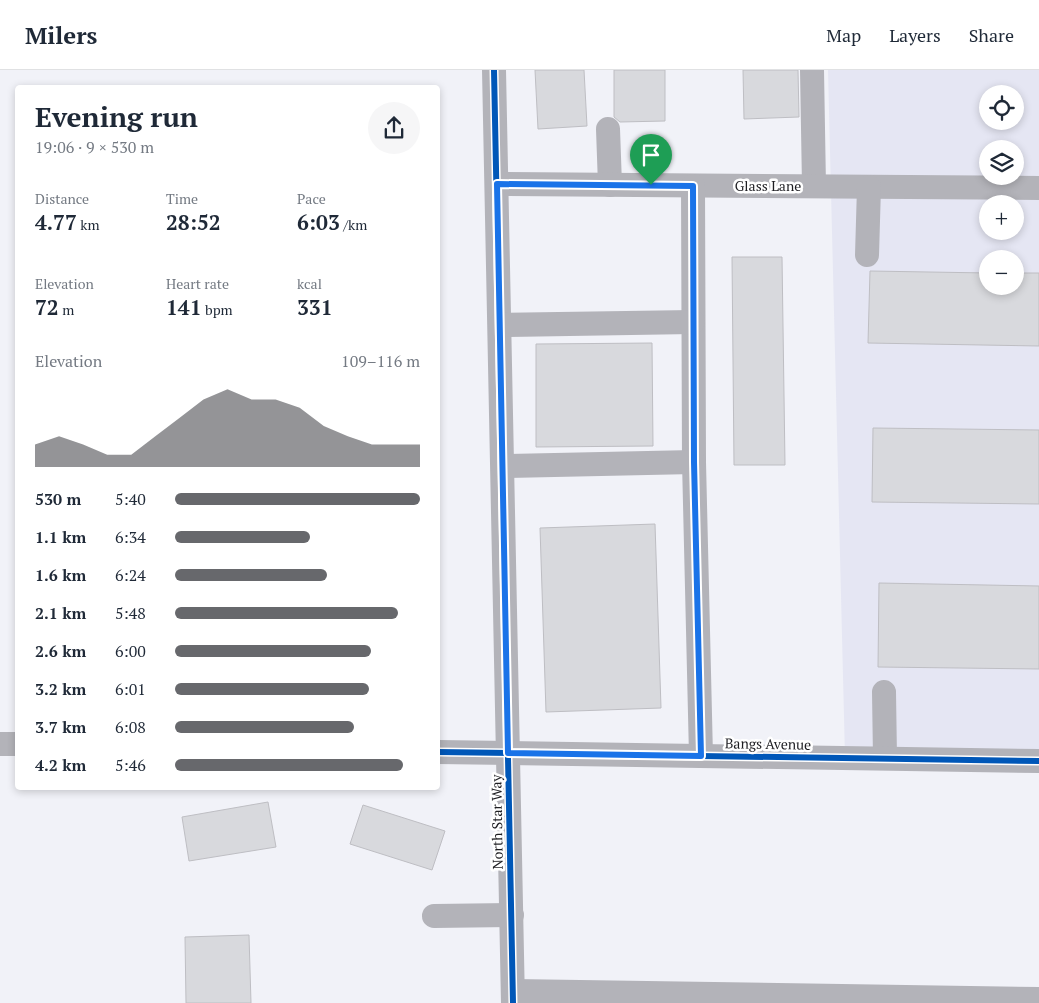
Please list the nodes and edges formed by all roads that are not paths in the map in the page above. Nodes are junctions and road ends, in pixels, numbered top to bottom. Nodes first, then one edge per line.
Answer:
1 (494, 70) edge
2 (812, 70) edge
3 (608, 129) dead end
4 (497, 184) junction
5 (610, 185) junction
6 (693, 186) junction
7 (814, 186) junction
8 (869, 186) junction
9 (1039, 188) edge
10 (868, 255) dead end
11 (693, 322) junction
12 (500, 325) junction
13 (694, 462) junction
14 (503, 466) junction
15 (884, 692) dead end
16 (0, 744) edge
17 (15, 744) edge
18 (440, 752) edge
19 (508, 753) junction
20 (701, 756) junction
21 (885, 758) junction
22 (1039, 761) edge
23 (512, 915) junction
24 (434, 916) dead end
25 (513, 997) edge
26 (713, 998) edge
27 (794, 999) edge
28 (842, 999) edge
29 (1039, 999) edge
30 (978, 1000) edge

1 - 4 street, North Star Way
2 - 7 street
3 - 5 street
4 - 5 street, Glass Lane
4 - 12 street, North Star Way
5 - 6 street, Glass Lane
6 - 7 street, Glass Lane
6 - 11 street
7 - 8 street, Glass Lane
8 - 9 street, Glass Lane
8 - 10 street
11 - 12 street
11 - 13 street
12 - 14 street, North Star Way
13 - 14 street
13 - 20 street
14 - 19 street, North Star Way
15 - 21 street
16 - 17 street
18 - 19 street, Bangs Avenue
19 - 20 street, Bangs Avenue
19 - 23 street, North Star Way
20 - 21 street, Bangs Avenue
21 - 22 street, Bangs Avenue
23 - 24 street
23 - 25 street, North Star Way
25 - 26 street
26 - 27 street
27 - 28 street
28 - 30 street
29 - 30 street

